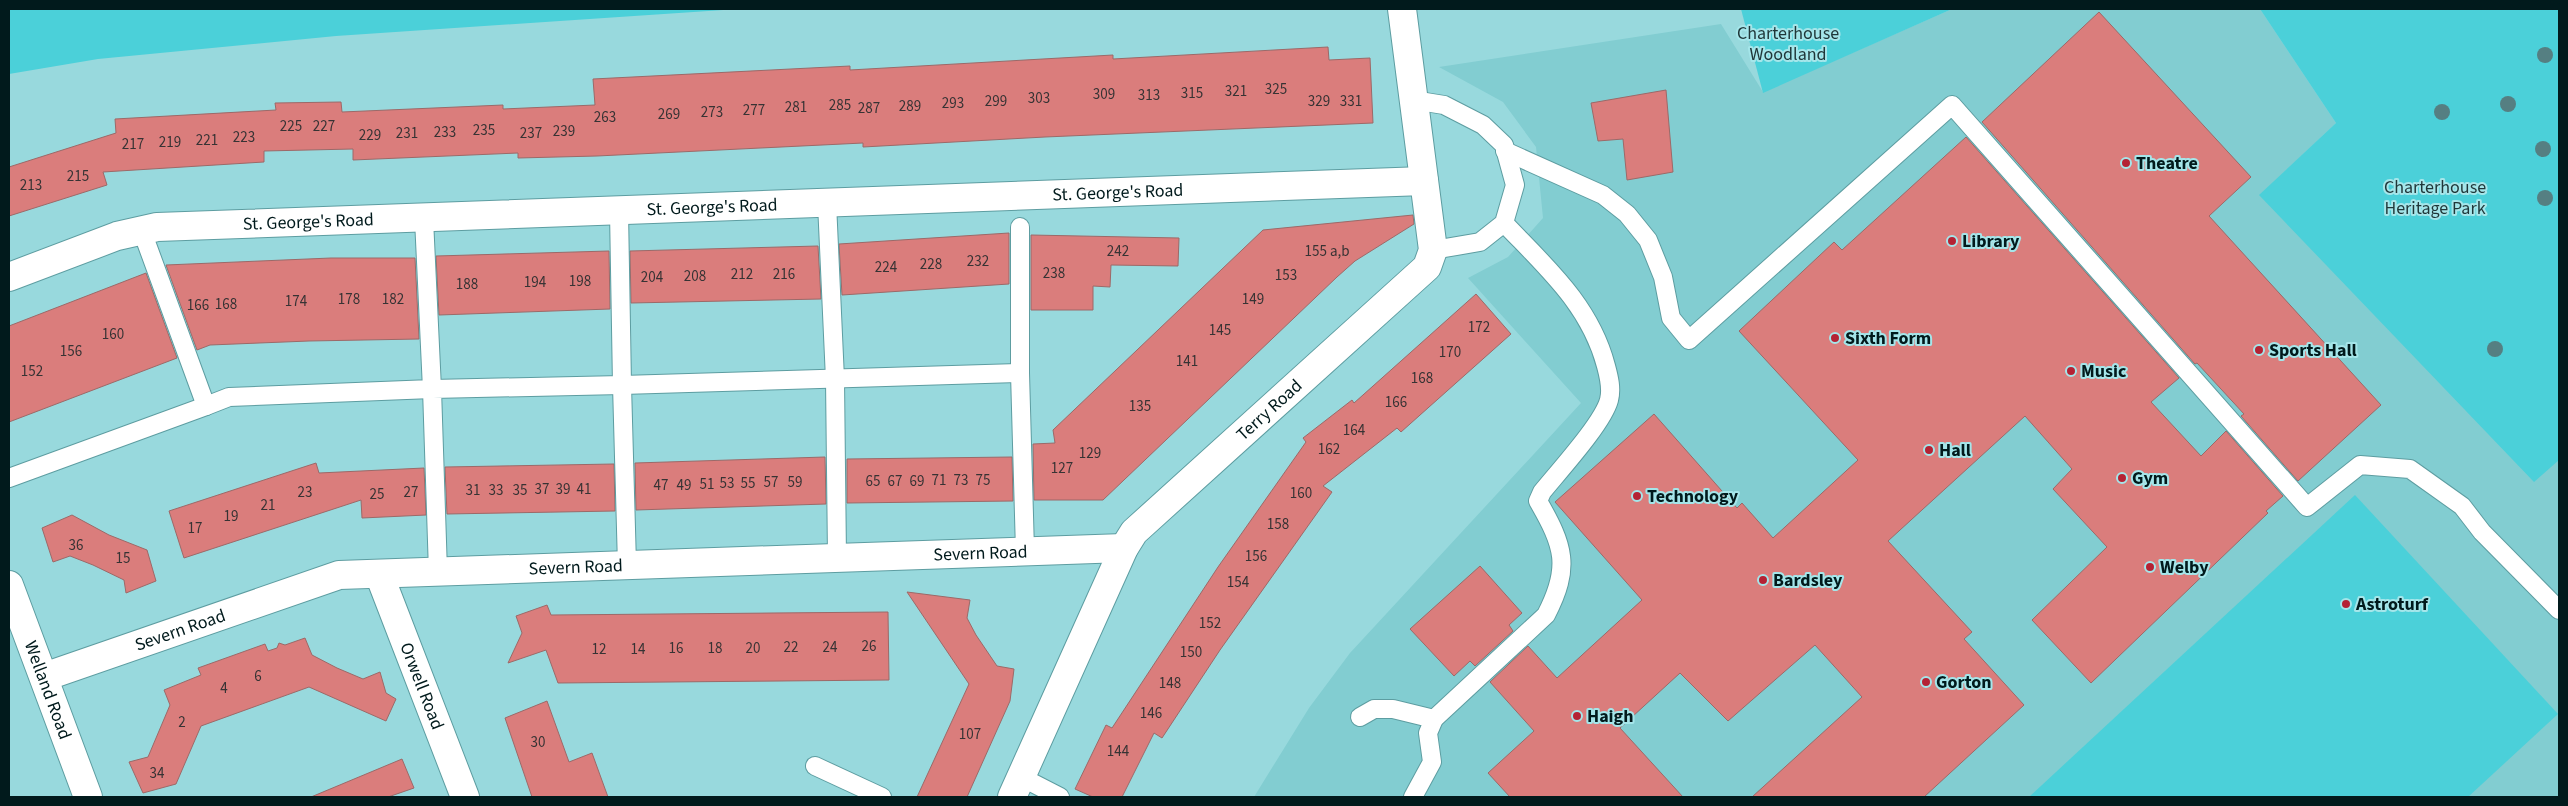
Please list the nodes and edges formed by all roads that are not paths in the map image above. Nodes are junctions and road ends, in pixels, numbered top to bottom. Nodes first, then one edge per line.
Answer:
1 (1402, 9) edge
2 (1414, 100) junction
3 (1505, 151) junction
4 (1424, 181) junction
5 (827, 203) junction
6 (619, 211) junction
7 (424, 219) junction
8 (1504, 223) junction
9 (1020, 227) dead end
10 (142, 231) junction
11 (1433, 250) junction
12 (9, 277) edge
13 (1020, 373) junction
14 (836, 379) junction
15 (622, 385) junction
16 (432, 389) junction
17 (206, 406) junction
18 (9, 478) edge
19 (1124, 548) junction
20 (1025, 551) junction
21 (837, 558) junction
22 (627, 565) junction
23 (438, 572) junction
24 (379, 574) junction
25 (9, 585) edge
26 (2559, 610) edge
27 (44, 677) junction
28 (1360, 717) dead end
29 (1434, 719) junction
30 (815, 766) dead end
31 (1017, 787) edge
32 (88, 797) edge
33 (465, 797) edge
34 (882, 797) edge
35 (1060, 797) edge
36 (1413, 797) edge

1 - 2 street
2 - 3 lane
2 - 4 street
3 - 8 lane
3 - 26 lane
4 - 5 street, St. George's Road
4 - 11 street
5 - 6 street, St. George's Road
5 - 14 lane
6 - 7 street, St. George's Road
6 - 15 lane
7 - 10 street, St. George's Road
7 - 16 lane
8 - 11 lane
8 - 29 lane
9 - 13 lane
10 - 12 street, St. George's Road
10 - 17 lane
11 - 19 street, Terry Road
13 - 14 lane
13 - 20 lane
14 - 15 lane
14 - 21 lane
15 - 16 lane
15 - 22 lane
16 - 17 lane
16 - 23 lane
17 - 18 lane
19 - 20 street, Severn Road
19 - 31 street, Terry Road
20 - 21 street, Severn Road
21 - 22 street, Severn Road
22 - 23 street, Severn Road
23 - 24 street, Severn Road
24 - 27 street, Severn Road
24 - 33 street, Orwell Road
25 - 27 street, Welland Road
27 - 32 street, Welland Road
28 - 29 lane
29 - 36 lane
30 - 34 lane
31 - 35 lane

